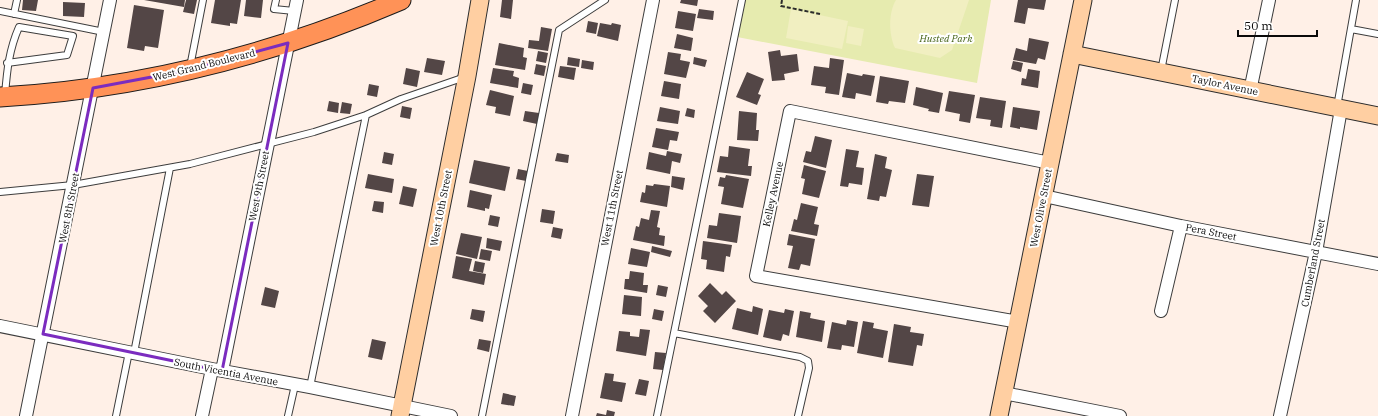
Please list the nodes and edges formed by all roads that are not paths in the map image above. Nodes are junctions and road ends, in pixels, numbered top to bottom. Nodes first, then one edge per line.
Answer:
1 (17, 0) edge
2 (110, 0) edge
3 (203, 0) edge
4 (276, 0) edge
5 (480, 0) edge
6 (605, 0) edge
7 (653, 0) edge
8 (742, 0) edge
9 (1083, 0) edge
10 (1175, 0) edge
11 (1269, 0) edge
12 (1356, 0) edge
13 (392, 2) edge
14 (296, 6) edge
15 (0, 11) edge
16 (14, 14) junction
17 (1350, 29) junction
18 (104, 32) junction
19 (1378, 34) edge
20 (288, 43) junction
21 (1072, 54) junction
22 (7, 63) junction
23 (190, 70) junction
24 (1161, 72) junction
25 (467, 76) junction
26 (93, 88) junction
27 (1250, 91) junction
28 (2, 96) edge
29 (1339, 108) junction
30 (366, 115) junction
31 (1378, 116) edge
32 (268, 145) junction
33 (1050, 163) junction
34 (170, 168) junction
35 (73, 185) junction
36 (0, 192) edge
37 (1044, 196) junction
38 (1181, 226) junction
39 (1316, 252) junction
40 (1378, 264) edge
41 (1161, 311) dead end
42 (1019, 322) junction
43 (0, 326) edge
44 (674, 333) junction
45 (43, 334) junction
46 (132, 353) junction
47 (217, 370) junction
48 (295, 385) junction
49 (310, 387) junction
50 (1004, 393) junction
51 (401, 411) edge
52 (26, 416) edge
53 (116, 416) edge
54 (202, 416) edge
55 (288, 416) edge
56 (451, 416) edge
57 (482, 416) edge
58 (572, 416) edge
59 (657, 416) edge
60 (798, 416) edge
61 (1000, 416) edge
62 (1120, 416) edge
63 (1280, 416) edge

1 - 16 lane
2 - 18 street, West 8th Street
3 - 23 lane
4 - 14 lane
5 - 25 street, West 10th Street
6 - 57 lane
7 - 58 street, West 11th Street
8 - 44 lane
9 - 21 street, West Olive Street
10 - 24 lane
11 - 27 street
12 - 17 lane
13 - 20 main road, West Grand Boulevard
14 - 20 street, West 9th Street
15 - 16 lane
16 - 18 lane
17 - 19 lane
17 - 29 lane
18 - 26 street, West 8th Street
20 - 23 main road, West Grand Boulevard
20 - 32 street, West 9th Street
21 - 24 street, Taylor Avenue
21 - 33 street, West Olive Street
22 - 22 lane
22 - 28 lane
23 - 26 main road, West Grand Boulevard
24 - 27 street, Taylor Avenue
25 - 30 lane
25 - 51 street, West 10th Street
26 - 28 main road, West Grand Boulevard
26 - 35 street, West 8th Street
27 - 29 street, Taylor Avenue
29 - 31 street, Taylor Avenue
29 - 39 street, Cumberland Street
30 - 32 lane
30 - 49 lane
32 - 34 lane
32 - 47 street, West 9th Street
33 - 37 street, West Olive Street
33 - 42 street, Kelley Avenue
34 - 35 lane
34 - 46 lane
35 - 36 lane
35 - 45 street, West 8th Street
37 - 38 street, Pera Street
37 - 42 street, West Olive Street
38 - 39 street, Pera Street
38 - 41 street
39 - 40 street, Pera Street
39 - 63 street, Cumberland Street
42 - 50 street, West Olive Street
43 - 45 street, South Vicentia Avenue
44 - 59 lane
44 - 60 lane
45 - 46 street, South Vicentia Avenue
45 - 52 street, West 8th Street
46 - 47 street, South Vicentia Avenue
46 - 53 lane
47 - 48 street, South Vicentia Avenue
47 - 54 street, West 9th Street
48 - 49 street, South Vicentia Avenue
48 - 55 lane
49 - 51 street, South Vicentia Avenue
50 - 61 street, West Olive Street
50 - 62 street
51 - 56 street, South Vicentia Avenue

